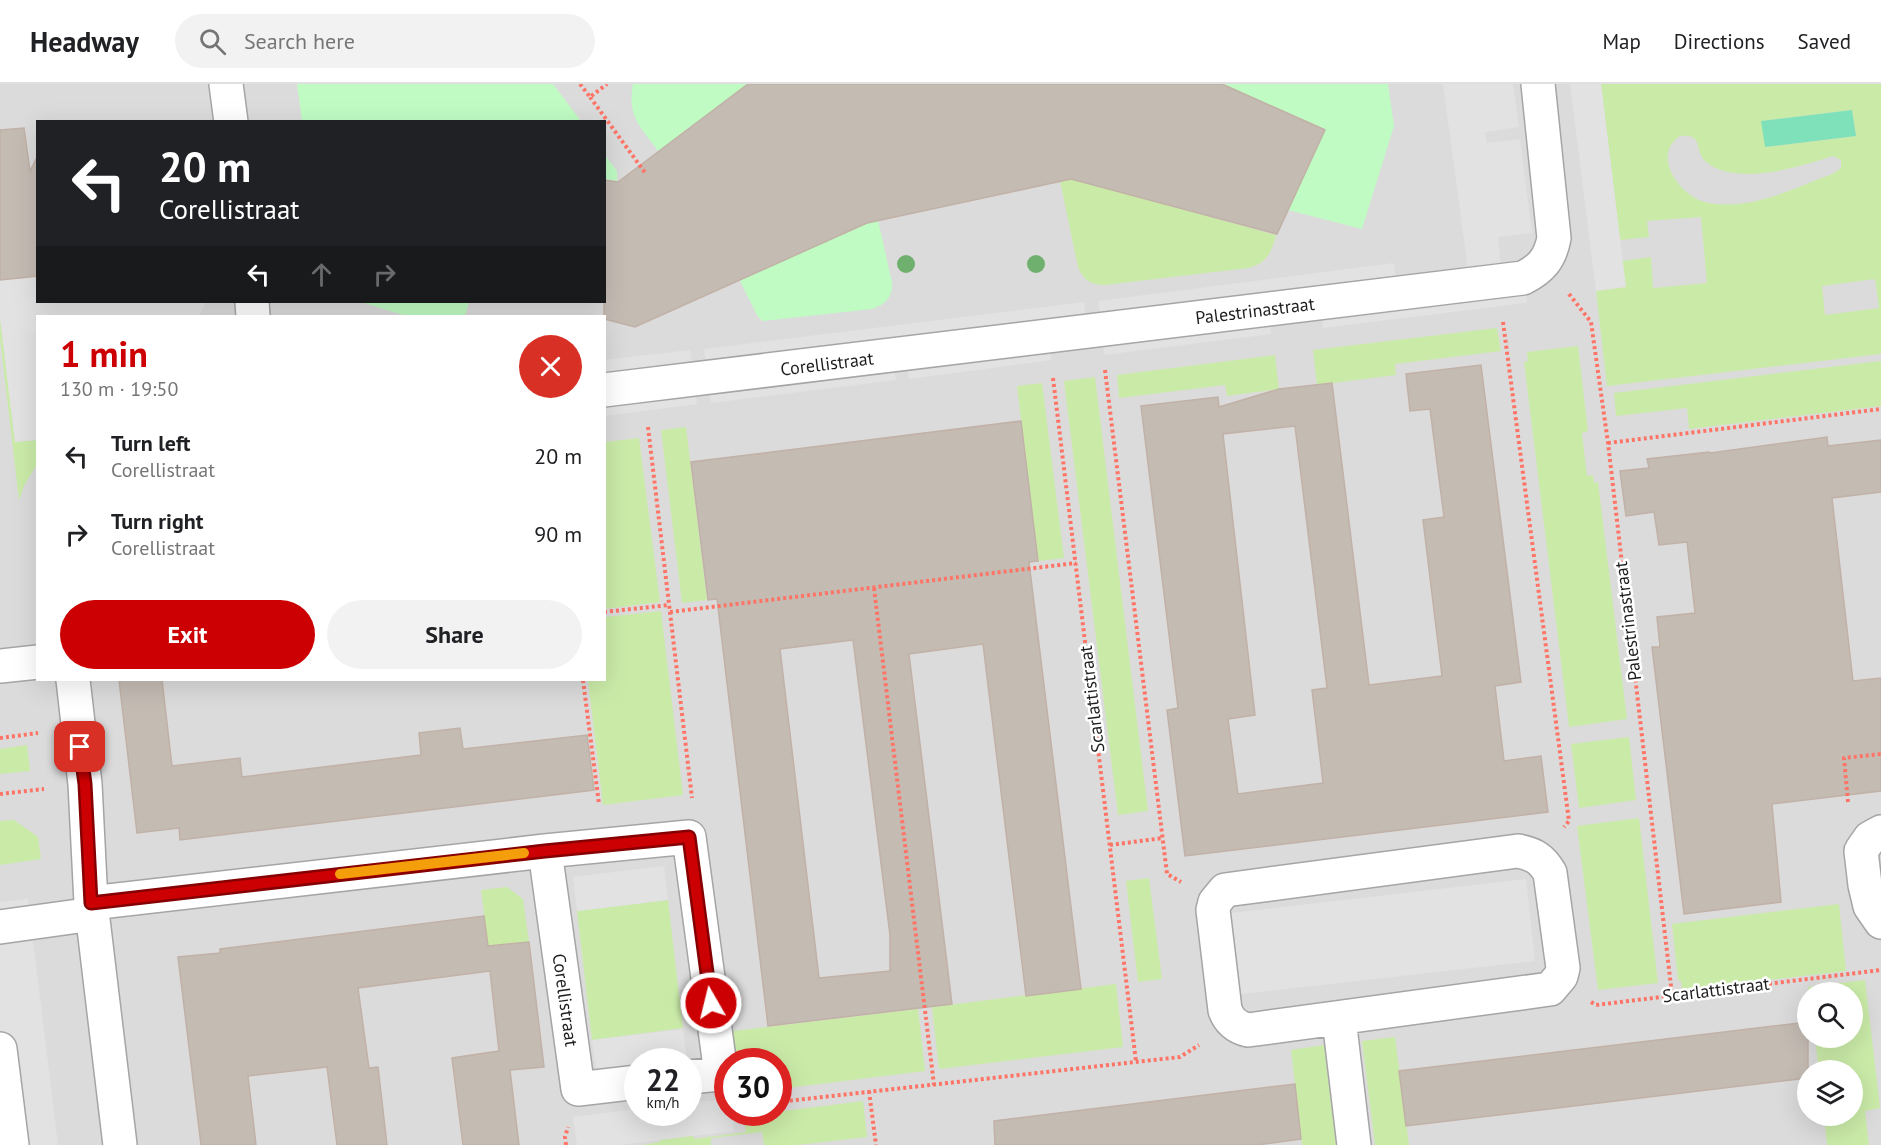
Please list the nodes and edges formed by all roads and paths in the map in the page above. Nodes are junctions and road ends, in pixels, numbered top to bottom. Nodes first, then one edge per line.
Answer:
1 (226, 84) edge
2 (580, 84) edge
3 (607, 84) edge
4 (1538, 84) edge
5 (590, 97) junction
6 (231, 120) edge
7 (646, 174) dead end
8 (1544, 263) junction
9 (1498, 282) junction
10 (1100, 331) junction
11 (1048, 337) junction
12 (643, 387) junction
13 (606, 390) edge
14 (1881, 409) edge
15 (1608, 443) junction
16 (1076, 563) junction
17 (874, 588) junction
18 (669, 605) junction
19 (606, 612) edge
20 (670, 612) junction
21 (36, 662) edge
22 (0, 666) edge
23 (73, 681) edge
24 (583, 681) edge
25 (1881, 754) edge
26 (1875, 835) edge
27 (689, 837) junction
28 (1163, 838) junction
29 (604, 845) junction
30 (1110, 845) junction
31 (545, 851) junction
32 (1538, 857) junction
33 (1215, 902) junction
34 (92, 909) junction
35 (1881, 922) edge
36 (0, 927) edge
37 (1881, 970) edge
38 (1556, 983) junction
39 (1672, 995) junction
40 (1339, 1019) junction
41 (1233, 1023) junction
42 (0, 1049) edge
43 (1136, 1062) junction
44 (702, 1076) edge
45 (624, 1084) edge
46 (934, 1085) junction
47 (869, 1092) junction
48 (792, 1100) edge
49 (12, 1145) edge
50 (120, 1145) edge
51 (876, 1145) edge
52 (1354, 1145) edge

1 - 6 street
2 - 5 path
3 - 5 path
4 - 8 street
5 - 7 path
8 - 9 street, Palestrinastraat
8 - 15 path, Palestrinastraat
9 - 10 street, Palestrinastraat
9 - 32 path
10 - 11 street, Palestrinastraat
10 - 28 path
11 - 12 street, Corellistraat
11 - 16 path, Scarlattistraat
12 - 13 street, Corellistraat
12 - 18 path
14 - 15 path
15 - 39 path, Palestrinastraat
16 - 17 path
16 - 30 path, Scarlattistraat
17 - 20 path
17 - 46 path
18 - 19 path
18 - 20 path
20 - 27 path
21 - 22 street
23 - 34 street
24 - 29 path
25 - 26 path
26 - 35 street
27 - 29 street
27 - 44 street
28 - 30 path
28 - 33 path
29 - 31 street
30 - 43 path, Scarlattistraat
31 - 34 street
31 - 45 street, Corellistraat
32 - 33 street
32 - 38 street
33 - 41 street
34 - 36 street
34 - 50 street
37 - 39 path, Scarlattistraat
38 - 39 path, Scarlattistraat
38 - 40 street
40 - 41 street
40 - 52 street
41 - 43 path
42 - 49 street
43 - 46 path
46 - 47 path
47 - 48 path
47 - 51 path

